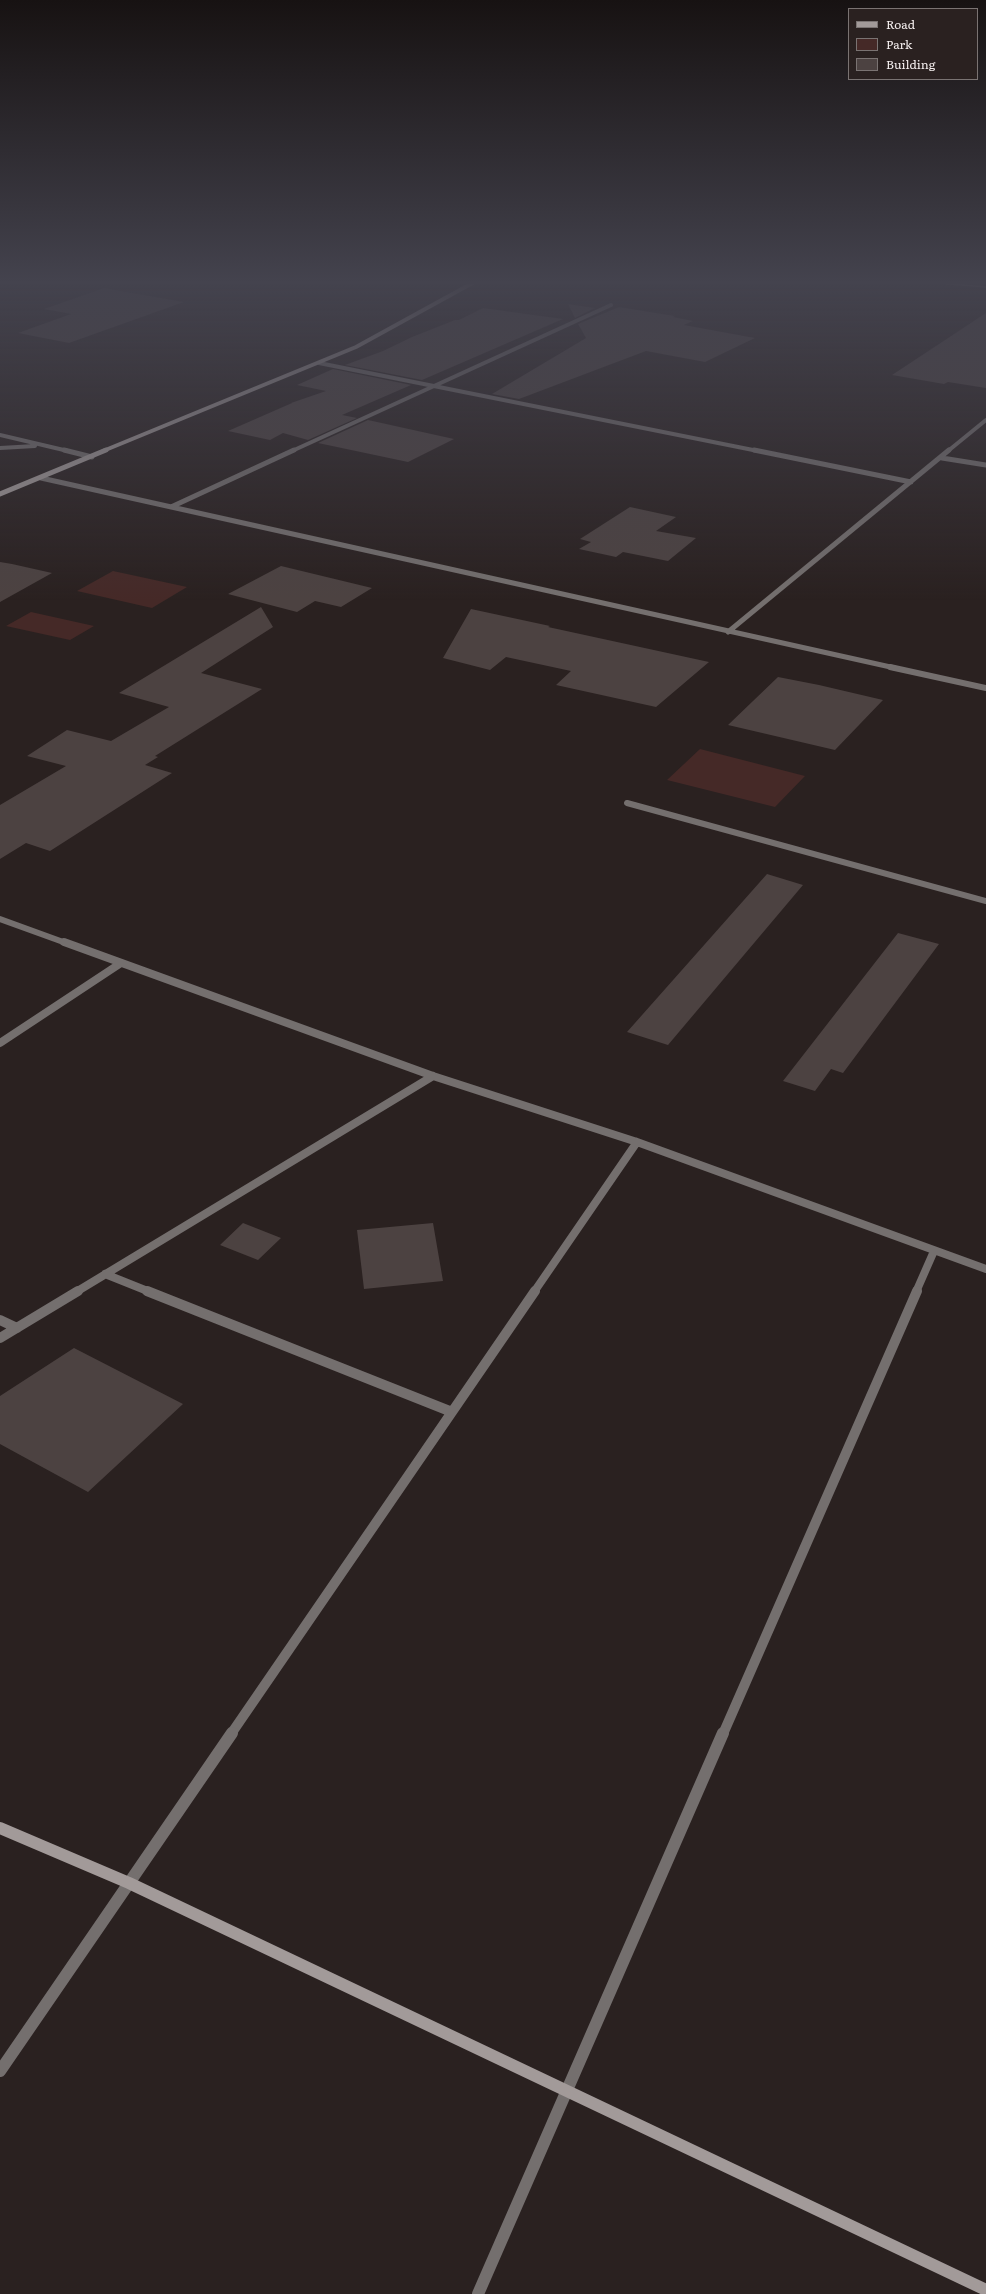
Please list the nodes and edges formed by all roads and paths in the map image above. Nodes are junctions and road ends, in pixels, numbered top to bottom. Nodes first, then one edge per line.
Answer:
1 (261, 387) edge
2 (434, 387) joint
3 (986, 420) edge
4 (0, 435) edge
5 (44, 446) junction
6 (0, 448) edge
7 (92, 457) junction
8 (942, 458) junction
9 (986, 465) edge
10 (41, 478) junction
11 (911, 482) junction
12 (0, 494) edge
13 (171, 507) junction
14 (728, 632) junction
15 (986, 688) edge
16 (627, 803) dead end
17 (986, 901) edge
18 (0, 919) edge
19 (121, 963) junction
20 (0, 1043) edge
21 (433, 1076) junction
22 (637, 1142) junction
23 (934, 1251) junction
24 (986, 1269) edge
25 (105, 1274) junction
26 (0, 1320) edge
27 (17, 1328) junction
28 (0, 1338) edge
29 (452, 1412) junction
30 (0, 1828) edge
31 (129, 1883) junction
32 (0, 2071) edge
33 (566, 2090) junction
34 (986, 2290) edge
35 (478, 2294) edge

1 - 7 street
2 - 11 street
2 - 13 street
3 - 8 street
4 - 5 street
5 - 6 street
5 - 7 street
7 - 10 street
8 - 9 street
8 - 11 street
10 - 12 street
10 - 13 street
11 - 14 street
13 - 14 street
14 - 15 street
16 - 17 street
18 - 19 street
19 - 20 street
19 - 21 street
21 - 22 street
21 - 25 street
22 - 23 street
22 - 29 street
23 - 24 street
23 - 33 street
25 - 27 street
25 - 29 street
26 - 27 street
27 - 28 street
29 - 31 street
30 - 31 street
31 - 32 street
31 - 33 street
33 - 34 street
33 - 35 street

